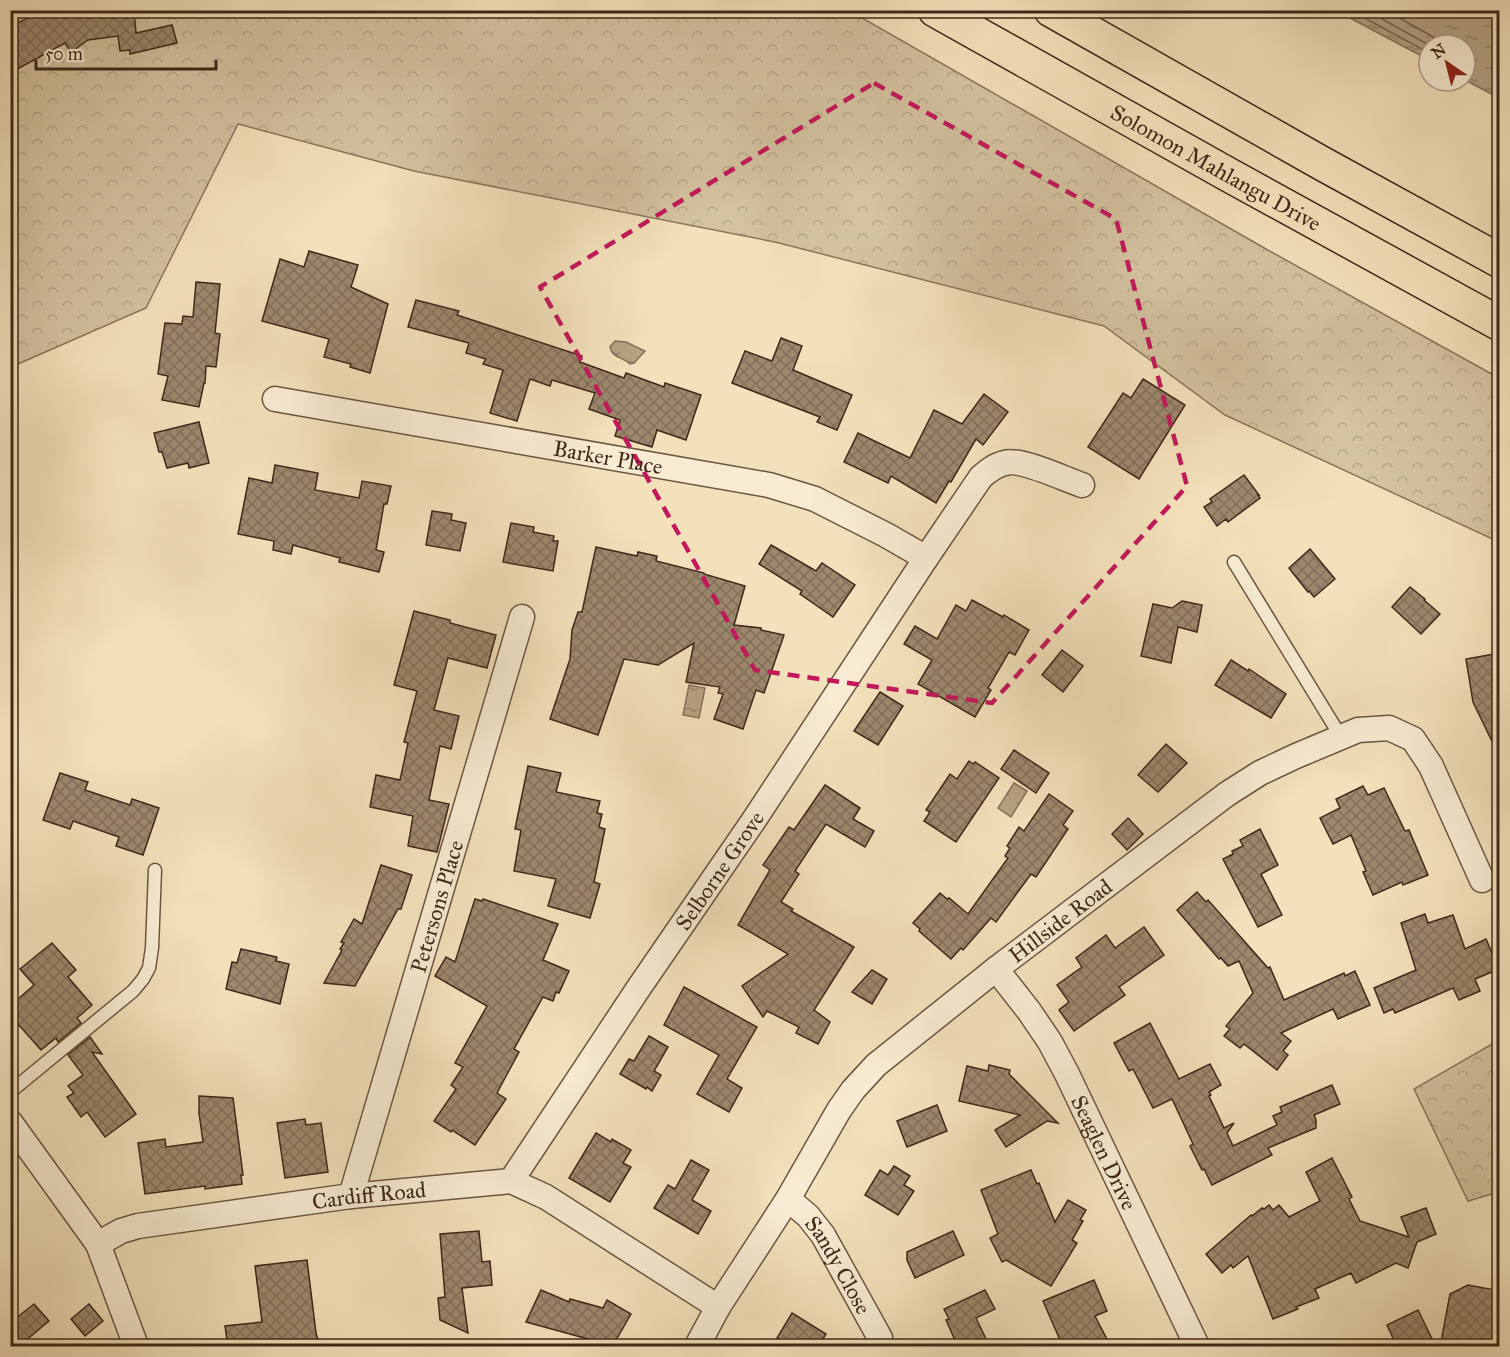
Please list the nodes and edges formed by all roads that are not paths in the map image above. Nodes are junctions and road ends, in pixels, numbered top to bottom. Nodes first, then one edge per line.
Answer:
1 (935, 10) edge
2 (1052, 10) edge
3 (1500, 261) edge
4 (1500, 324) edge
5 (274, 399) dead end
6 (1082, 486) dead end
7 (926, 558) junction
8 (1234, 562) dead end
9 (522, 617) dead end
10 (1341, 737) junction
11 (155, 870) dead end
12 (1482, 880) dead end
13 (996, 969) junction
14 (10, 1092) edge
15 (10, 1122) edge
16 (511, 1181) junction
17 (351, 1196) junction
18 (788, 1199) junction
19 (98, 1244) junction
20 (718, 1307) junction
21 (880, 1338) dead end
22 (136, 1347) edge
23 (697, 1347) edge
24 (1197, 1347) edge

1 - 4 highway, Solomon Mahlangu Drive
2 - 3 highway
5 - 7 street, Barker Place
6 - 7 street, Selborne Grove
7 - 16 street, Selborne Grove
8 - 10 lane
9 - 17 street, Petersons Place
10 - 12 street, Hillside Road
10 - 13 street, Hillside Road
11 - 14 lane
13 - 18 street, Hillside Road
13 - 24 street, Seaglen Drive
15 - 19 street
16 - 17 street, Cardiff Road
16 - 20 street, Cardiff Road
17 - 19 street, Cardiff Road
18 - 20 street, Hillside Road
18 - 21 street, Sandy Close
19 - 22 street
20 - 23 street, Hillside Road

